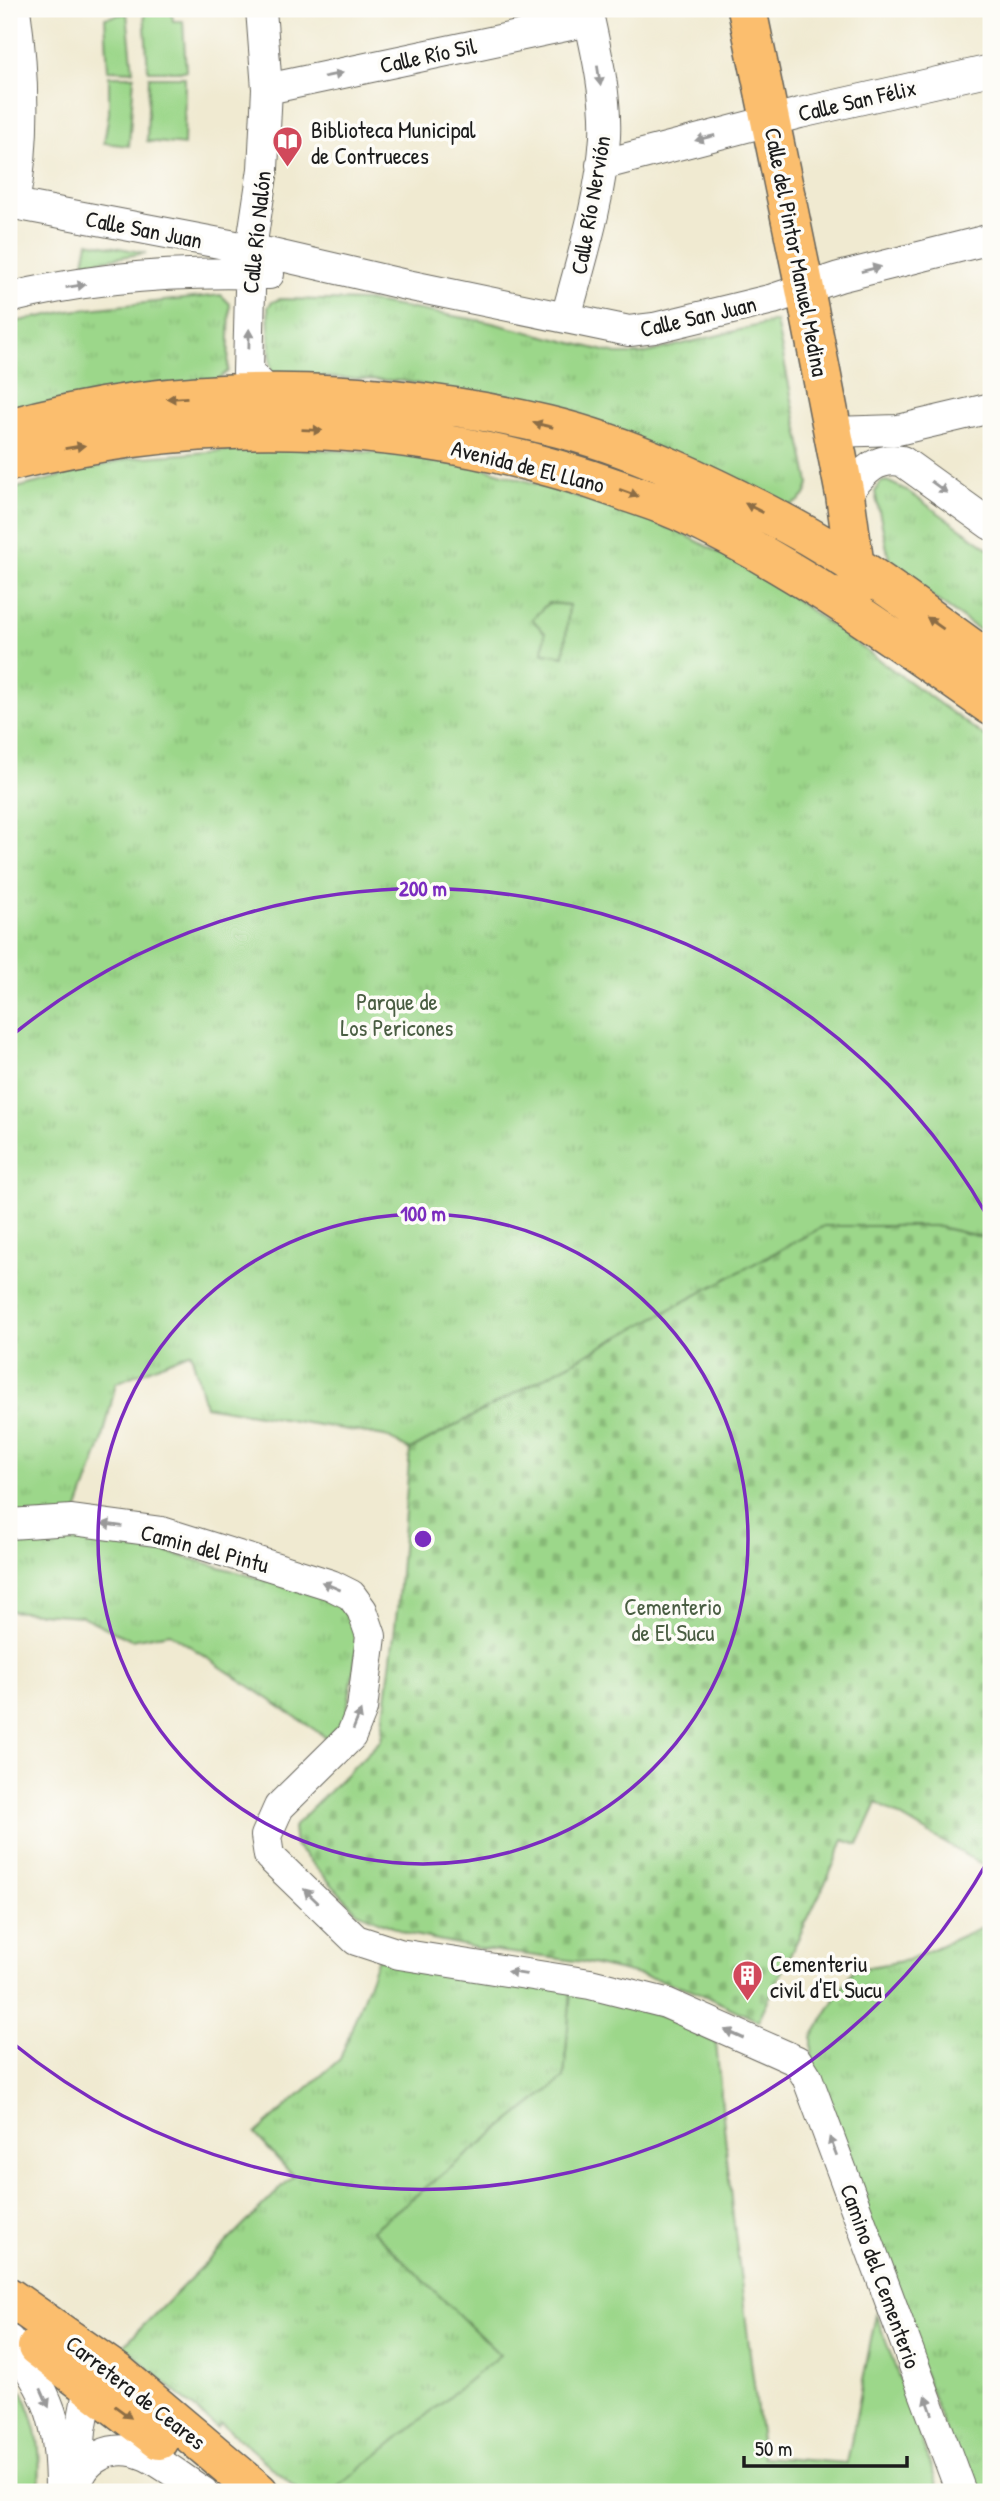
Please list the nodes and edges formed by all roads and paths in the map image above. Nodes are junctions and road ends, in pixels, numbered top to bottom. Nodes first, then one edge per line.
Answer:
1 (15, 9) edge
2 (261, 9) edge
3 (747, 9) edge
4 (588, 15) edge
5 (991, 71) edge
6 (267, 89) junction
7 (771, 121) junction
8 (601, 165) junction
9 (11, 204) edge
10 (186, 237) junction
11 (991, 239) edge
12 (250, 261) junction
13 (174, 276) junction
14 (805, 289) junction
15 (9, 298) edge
16 (566, 317) junction
17 (252, 397) junction
18 (991, 408) edge
19 (9, 428) edge
20 (898, 430) junction
21 (833, 432) junction
22 (902, 461) junction
23 (9, 463) edge
24 (845, 495) junction
25 (991, 525) edge
26 (792, 527) junction
27 (855, 567) junction
28 (884, 633) junction
29 (991, 662) edge
30 (991, 706) edge
31 (9, 1524) edge
32 (797, 2061) joint
33 (9, 2297) edge
34 (9, 2329) edge
35 (9, 2340) edge
36 (82, 2347) junction
37 (89, 2386) junction
38 (71, 2489) edge
39 (203, 2492) edge
40 (219, 2492) edge
41 (259, 2492) edge
42 (961, 2492) edge

1 - 9 street
2 - 6 street, Calle Río Nalón
3 - 7 main road, Calle del Pintor Manuel Medina
6 -> 4 street, Calle Río Sil
4 -> 8 street, Calle Río Nervión
5 - 7 street, Calle San Félix
6 - 12 street, Calle Río Nalón
7 -> 8 street, Calle San Félix
7 - 14 main road, Calle del Pintor Manuel Medina
8 - 16 street, Calle Río Nervión
9 - 10 street, Calle San Juan
10 - 12 street, Calle San Juan
10 - 13 street
14 -> 11 street, Calle San Juan
12 - 13 street
12 - 16 street, Calle San Juan
17 -> 12 street, Calle Río Nalón
15 -> 13 street
14 - 16 street, Calle San Juan
14 - 21 main road, Calle del Pintor Manuel Medina
17 -> 19 main road, Avenida de El Llano
23 -> 17 main road, Avenida de El Llano
26 -> 17 main road, Avenida de El Llano
17 -> 28 main road, Avenida de El Llano
18 - 20 street
20 - 21 street
20 - 22 street
21 - 24 main road, Calle del Pintor Manuel Medina
22 - 24 street
22 -> 25 street
24 - 26 main road
24 - 27 main road, Calle del Pintor Manuel Medina
26 - 27 main road, Avenida de El Llano
27 - 28 main road, Calle del Pintor Manuel Medina
29 -> 27 main road, Avenida de El Llano
28 - 30 main road, Avenida de El Llano
32 -> 31 street, Camin del Pintu
42 -> 32 street, Camino del Cementerio
33 - 36 main road, Carretera de Ceares
34 - 37 main road, Carretera de Ceares
35 -> 38 street
36 - 37 street
36 - 41 main road, Carretera de Ceares
37 - 38 street
37 -> 40 main road, Carretera de Ceares
38 - 39 street

